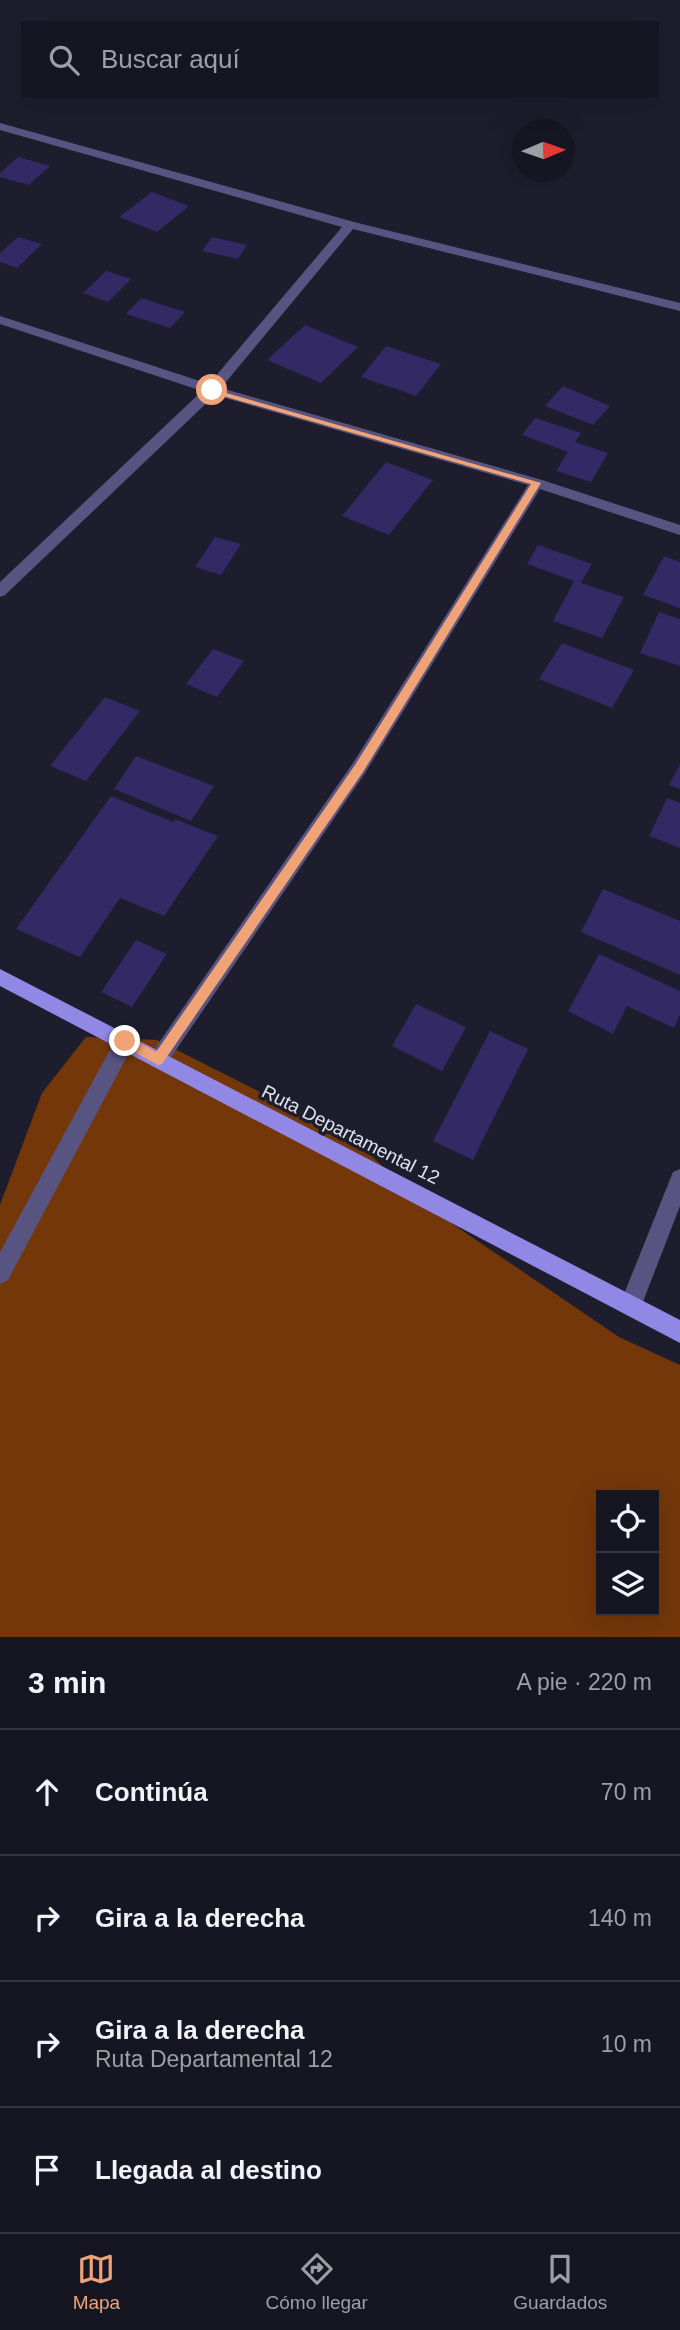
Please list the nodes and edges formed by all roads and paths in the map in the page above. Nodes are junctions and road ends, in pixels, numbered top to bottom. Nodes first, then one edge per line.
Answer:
1 (0, 126) edge
2 (350, 225) junction
3 (680, 307) edge
4 (0, 320) edge
5 (212, 390) junction
6 (537, 483) junction
7 (680, 530) edge
8 (0, 591) edge
9 (0, 977) edge
10 (125, 1041) junction
11 (158, 1060) junction
12 (680, 1179) edge
13 (0, 1273) edge
14 (631, 1304) junction
15 (680, 1332) edge

1 - 2 street
2 - 3 street
2 - 5 street
4 - 5 street
5 - 6 street
5 - 8 street
6 - 7 street
6 - 11 street
9 - 10 main road, Ruta Departamental 12
10 - 11 main road, Ruta Departamental 12
10 - 13 street
11 - 14 main road, Ruta Departamental 12
12 - 14 street
14 - 15 main road, Ruta Departamental 12

